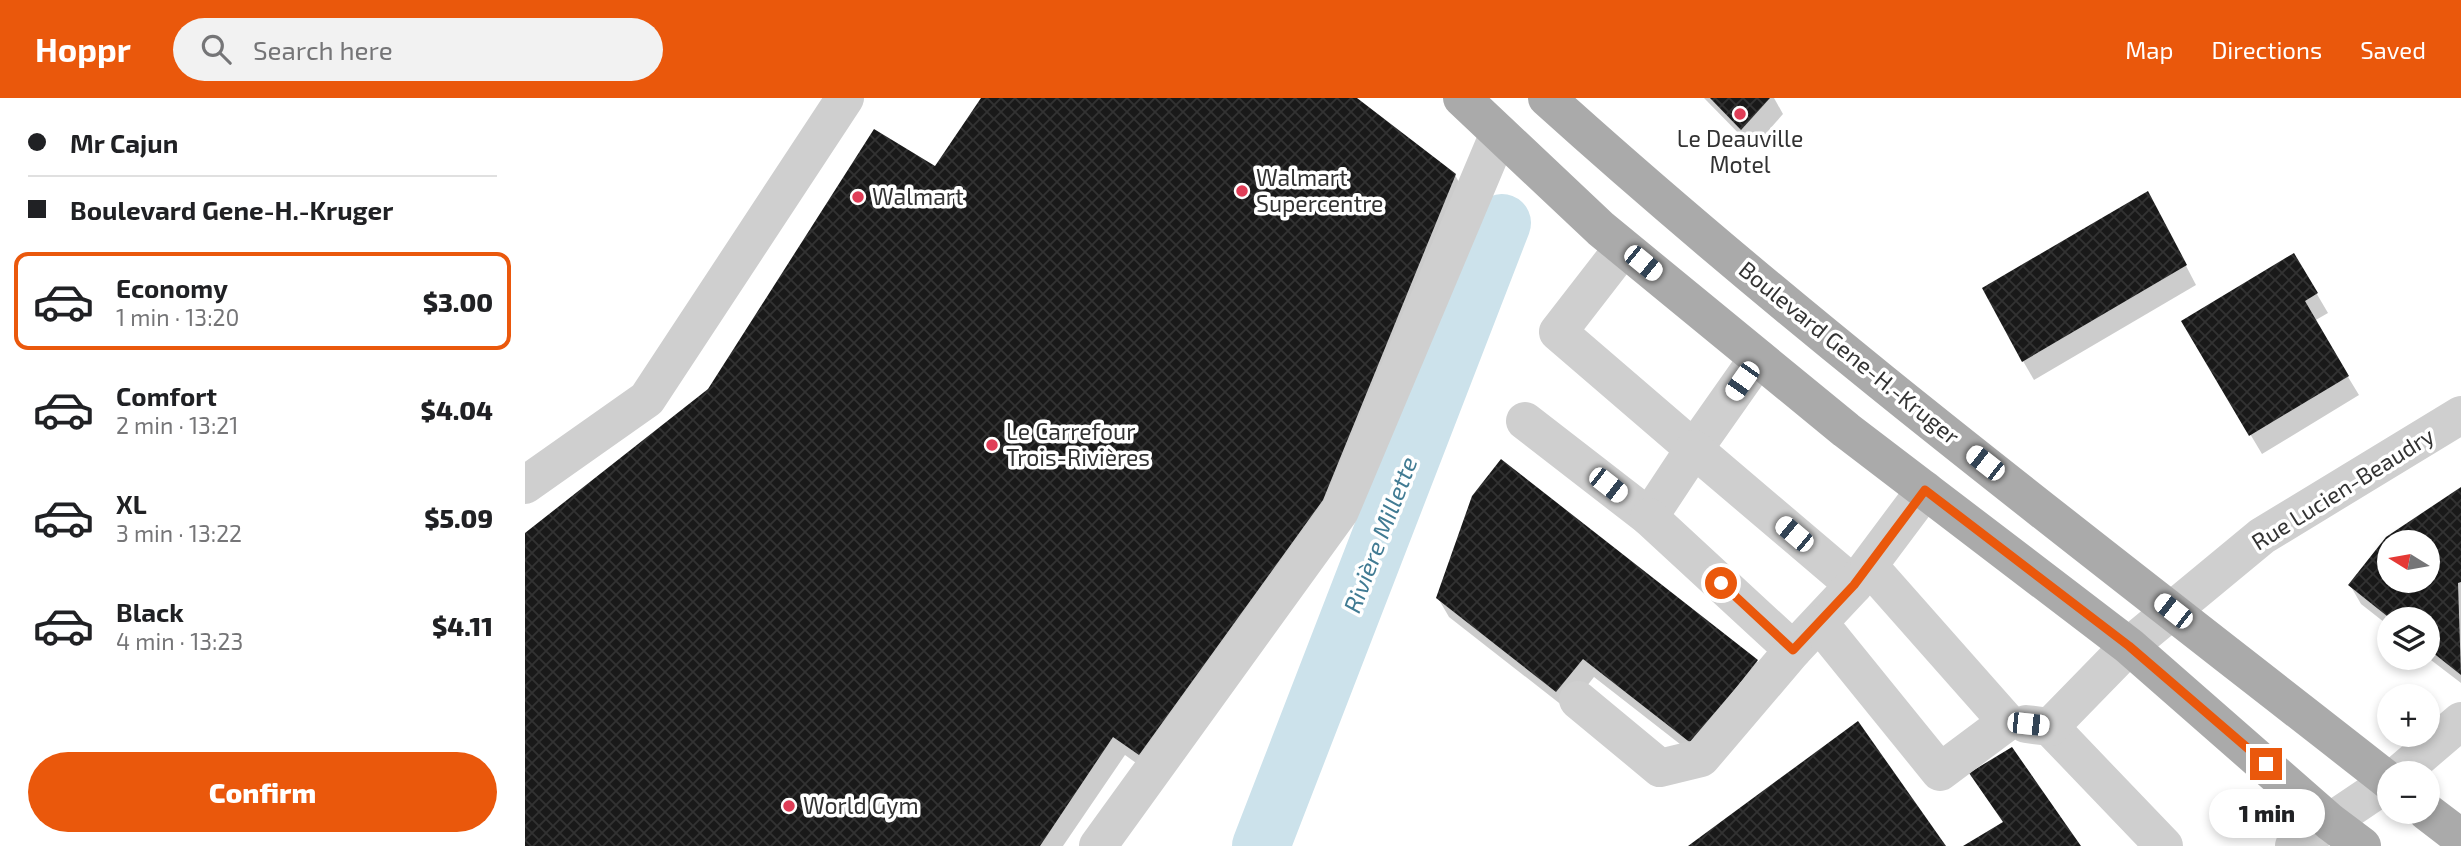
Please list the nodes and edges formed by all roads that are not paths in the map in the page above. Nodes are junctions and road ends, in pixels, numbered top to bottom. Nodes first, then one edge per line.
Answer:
1 (845, 98) edge
2 (1462, 98) edge
3 (1547, 98) edge
4 (1499, 133) junction
5 (1623, 248) junction
6 (1758, 358) junction
7 (2461, 415) edge
8 (1525, 421) dead end
9 (1694, 449) junction
10 (525, 485) edge
11 (1925, 490) junction
12 (1649, 517) junction
13 (1862, 575) junction
14 (2173, 611) junction
15 (1821, 624) junction
16 (2129, 646) junction
17 (1793, 650) junction
18 (1578, 700) dead end
19 (2461, 721) edge
20 (2007, 722) junction
21 (2050, 727) junction
22 (2414, 761) edge
23 (2377, 772) edge
24 (2377, 790) edge
25 (2330, 822) junction
26 (2440, 822) edge
27 (2461, 838) edge
28 (1098, 846) edge
29 (2164, 846) edge
30 (2294, 846) edge
31 (2362, 846) edge

1 - 10 street
2 - 4 main road
3 - 14 main road, Boulevard Gene-H.-Kruger
4 - 5 main road
4 - 28 street
5 - 6 main road
5 - 9 street
6 - 9 street
6 - 11 main road
7 - 14 street, Rue Lucien-Beaudry
8 - 12 street
9 - 12 street
9 - 13 street
11 - 13 street
11 - 16 main road
12 - 17 street
13 - 15 street
13 - 20 street
14 - 16 street, Rue Lucien-Beaudry
14 - 23 main road, Boulevard Gene-H.-Kruger
15 - 17 street
15 - 20 street
16 - 21 street, Rue Lucien-Beaudry
16 - 25 main road
17 - 18 street
19 - 22 street
20 - 21 street
21 - 29 street
24 - 25 street
25 - 30 street
25 - 31 main road
26 - 27 main road

